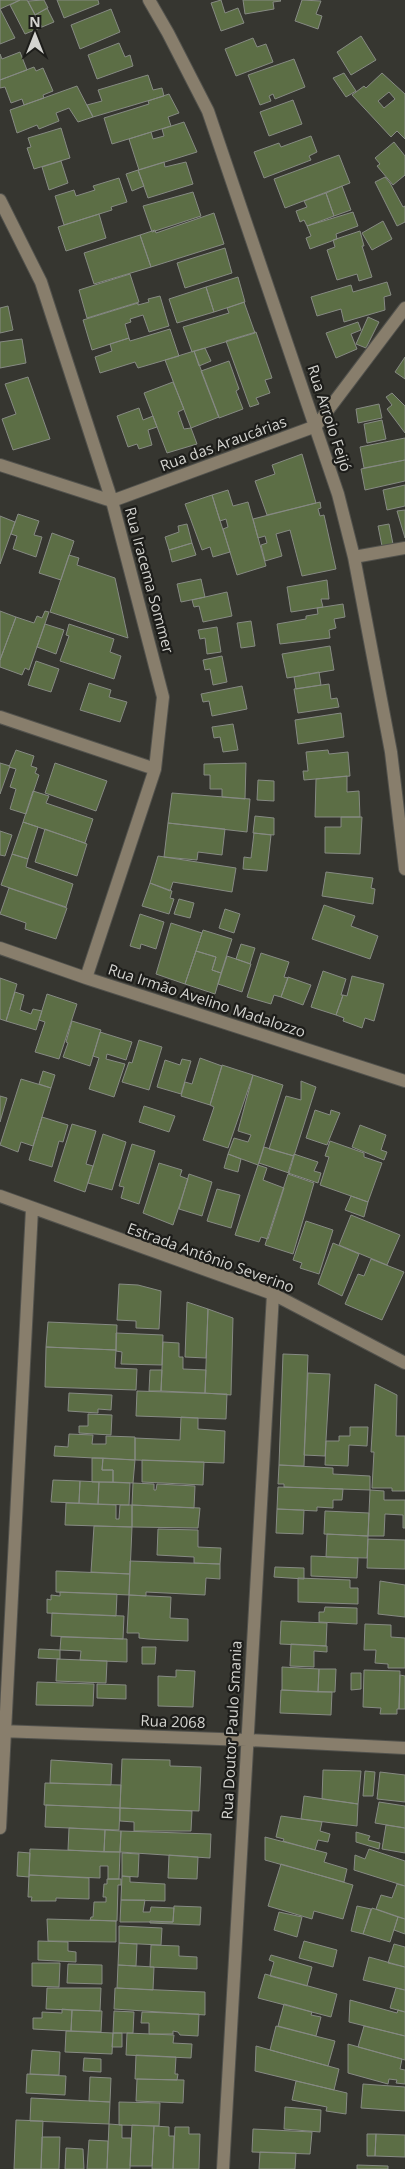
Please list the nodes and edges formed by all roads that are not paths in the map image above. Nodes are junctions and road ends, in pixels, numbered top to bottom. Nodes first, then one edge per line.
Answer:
1 (149, 0) edge
2 (0, 200) edge
3 (405, 308) edge
4 (316, 426) junction
5 (0, 464) edge
6 (112, 501) junction
7 (405, 548) edge
8 (354, 557) junction
9 (0, 717) edge
10 (155, 769) junction
11 (405, 869) edge
12 (0, 948) edge
13 (86, 978) junction
14 (405, 1081) edge
15 (0, 1196) edge
16 (32, 1209) junction
17 (273, 1294) junction
18 (405, 1363) edge
19 (2, 1731) edge
20 (247, 1740) junction
21 (405, 1748) edge
22 (0, 1828) edge
23 (223, 2169) edge

1 - 4 street, Rua Arroio Feijó
2 - 6 street, Rua Iracema Sommer
3 - 4 street
4 - 6 street, Rua das Araucárias
4 - 8 street, Rua Arroio Feijó
5 - 6 street
6 - 10 street, Rua Iracema Sommer
7 - 8 street
8 - 11 street, Rua Arroio Feijó
9 - 10 street
10 - 13 street, Rua Iracema Sommer
12 - 13 street, Rua Irmão Avelino Madalozzo
13 - 14 street, Rua Irmão Avelino Madalozzo
15 - 16 street, Estrada Antônio Severino
16 - 17 street, Estrada Antônio Severino
16 - 19 street
17 - 18 street, Estrada Antônio Severino
17 - 20 street, Rua Doutor Paulo Smania
19 - 20 street, Rua 2068
19 - 22 street
20 - 21 street, Rua 2068
20 - 23 street, Rua Doutor Paulo Smania

